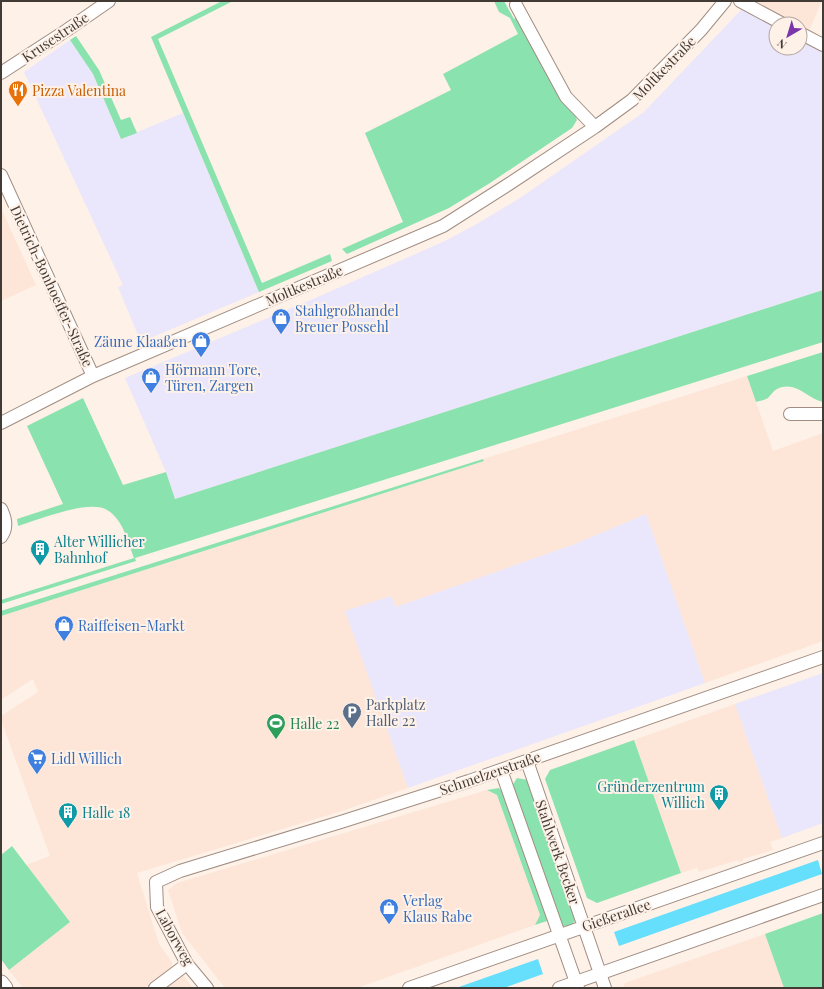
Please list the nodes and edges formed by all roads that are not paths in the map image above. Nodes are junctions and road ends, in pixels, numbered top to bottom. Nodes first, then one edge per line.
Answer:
1 (108, 1) edge
2 (725, 1) edge
3 (740, 1) edge
4 (516, 5) dead end
5 (768, 16) edge
6 (808, 37) edge
7 (823, 45) edge
8 (1, 73) edge
9 (595, 127) junction
10 (1, 174) edge
11 (93, 376) junction
12 (790, 414) dead end
13 (823, 414) edge
14 (1, 423) edge
15 (1, 509) edge
16 (1, 537) edge
17 (823, 657) edge
18 (527, 761) junction
19 (501, 770) junction
20 (823, 843) edge
21 (156, 882) joint
22 (823, 894) edge
23 (583, 926) junction
24 (559, 934) junction
25 (188, 964) junction
26 (600, 973) junction
27 (1, 983) edge
28 (577, 985) edge
29 (5, 988) edge
30 (155, 988) edge
31 (206, 988) edge
32 (409, 988) edge
33 (559, 988) edge
34 (605, 988) edge

1 - 8 street, Krusestraße
2 - 9 street, Moltkestraße
3 - 5 street
4 - 9 street
6 - 7 street
9 - 11 street, Moltkestraße
10 - 11 street, Dietrich-Bonhoeffer-Straße
11 - 14 street, Moltkestraße
12 - 13 street
15 - 16 street
17 - 18 street, Schmelzerstraße
18 - 19 street, Schmelzerstraße
18 - 23 street, Stahlwerk Becker
19 - 21 street, Schmelzerstraße
19 - 24 street, Stahlwerk Becker
20 - 23 street, Gießerallee
21 - 25 street, Laborweg
22 - 26 street
23 - 24 street, Gießerallee
23 - 26 street, Stahlwerk Becker
24 - 28 street, Stahlwerk Becker
24 - 32 street, Gießerallee
25 - 30 street
25 - 31 street, Laborweg
26 - 28 street
26 - 34 street, Stahlwerk Becker
27 - 29 street
28 - 33 street

